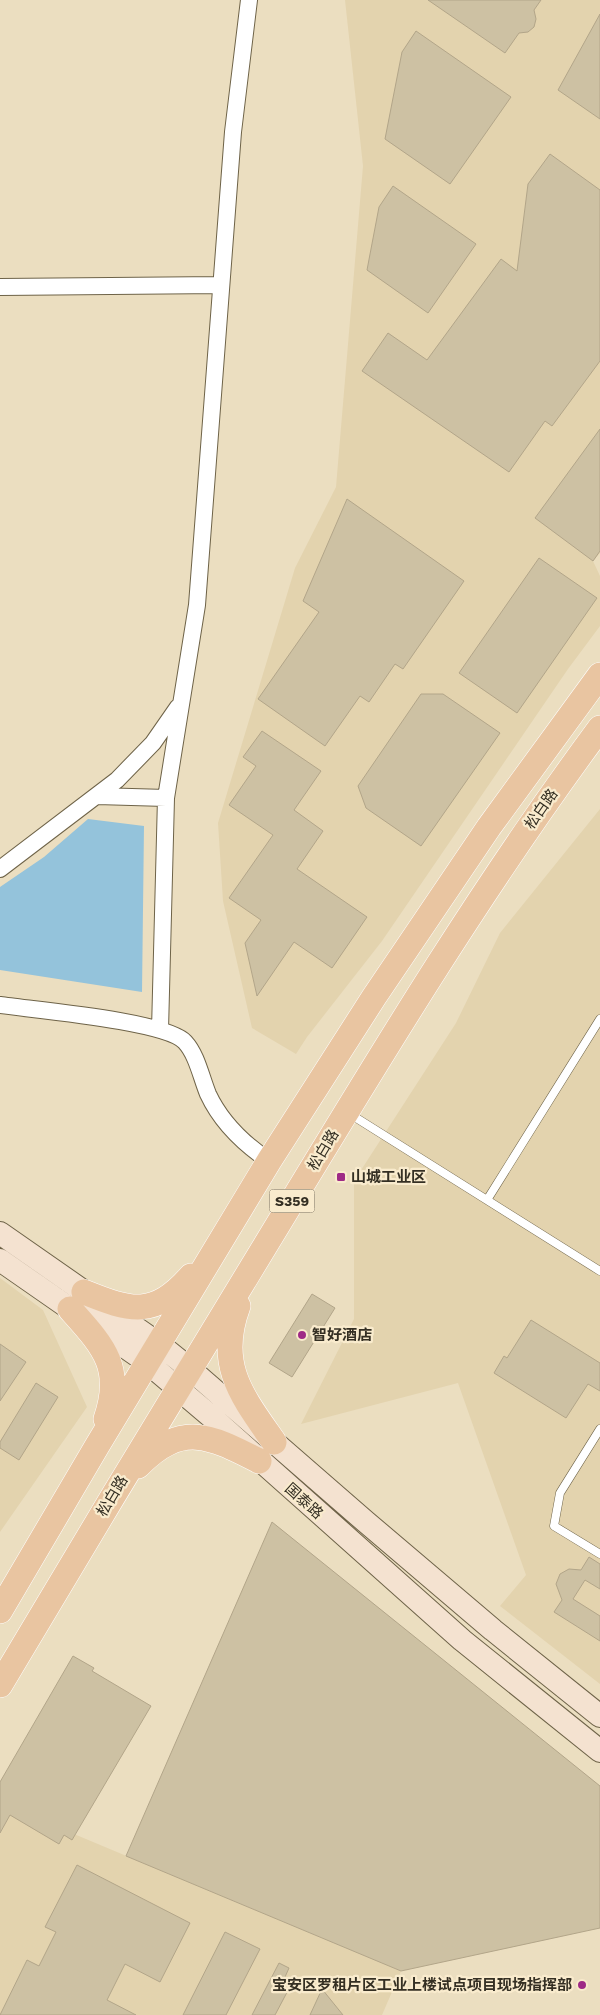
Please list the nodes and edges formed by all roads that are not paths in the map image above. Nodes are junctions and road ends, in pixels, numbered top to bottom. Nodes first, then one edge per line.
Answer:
1 (249, 0) edge
2 (221, 285) junction
3 (0, 287) edge
4 (600, 675) edge
5 (182, 700) junction
6 (600, 728) edge
7 (97, 796) junction
8 (166, 798) junction
9 (0, 869) edge
10 (0, 1005) edge
11 (600, 1019) edge
12 (160, 1030) junction
13 (346, 1112) junction
14 (269, 1161) junction
15 (487, 1200) junction
16 (227, 1231) junction
17 (0, 1233) edge
18 (0, 1260) edge
19 (253, 1266) junction
20 (600, 1271) edge
21 (77, 1300) junction
22 (154, 1353) junction
23 (184, 1378) junction
24 (600, 1429) edge
25 (97, 1446) junction
26 (267, 1452) junction
27 (119, 1485) junction
28 (600, 1554) edge
29 (0, 1611) edge
30 (0, 1685) edge
31 (600, 1716) edge
32 (600, 1751) edge

1 - 2 street
2 - 3 street
2 - 5 street
4 - 14 main road, S359
5 - 7 street
5 - 8 street
6 - 13 main road, 松白路 / S359
7 - 8 street
7 - 9 street
8 - 12 street
10 - 12 street
11 - 15 lane
12 - 14 street
13 - 15 lane
13 - 19 main road, 松白路 / S359
14 - 16 main road, S359
15 - 20 lane
16 - 21 main road
16 - 22 main road, S359
17 - 21 street, 国泰路
18 - 21 street, 国泰路
19 - 23 main road, 松白路 / S359
19 - 26 main road
21 - 22 street, 国泰路
21 - 25 main road
22 - 23 street, 国泰路
22 - 25 main road, S359
23 - 26 street, 国泰路
23 - 27 main road, 松白路 / S359
24 - 28 lane
25 - 29 main road, S359
26 - 27 main road
26 - 31 street, 国泰路
26 - 32 street, 国泰路
27 - 30 main road, 松白路 / S359

